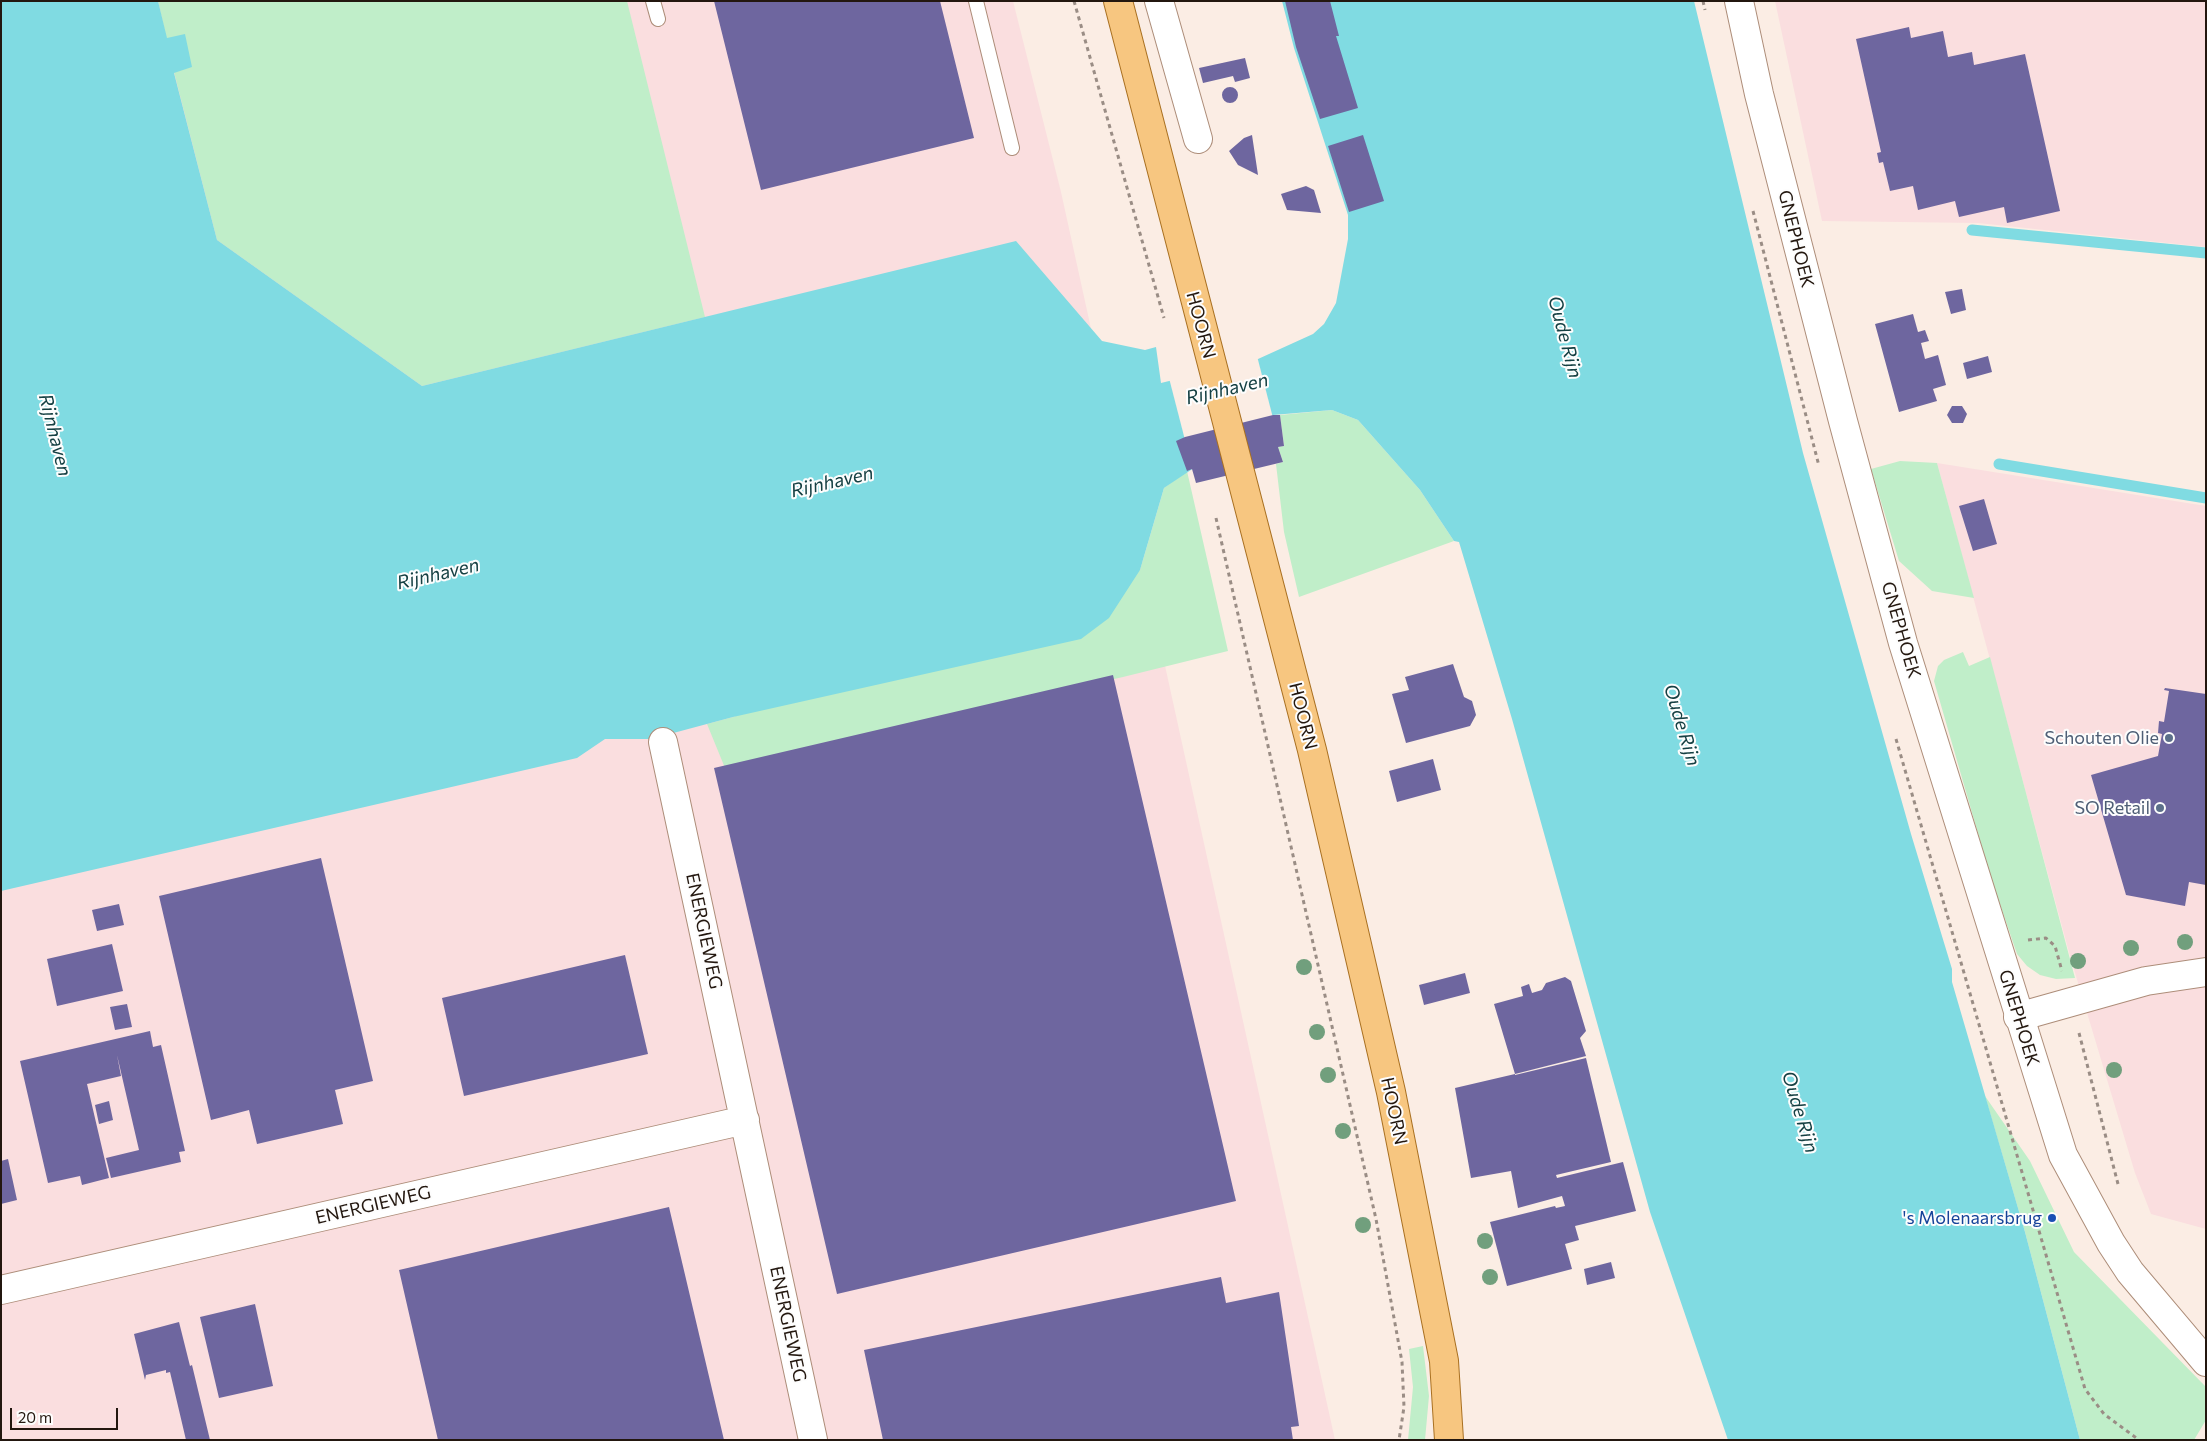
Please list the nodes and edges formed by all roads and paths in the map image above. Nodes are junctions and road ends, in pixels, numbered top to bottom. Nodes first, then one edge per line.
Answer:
1 (653, 1) edge
2 (976, 1) edge
3 (1074, 1) edge
4 (1118, 1) edge
5 (1159, 1) edge
6 (1739, 1) edge
7 (658, 19) dead end
8 (1198, 139) dead end
9 (1012, 148) dead end
10 (1164, 321) dead end
11 (1214, 510) dead end
12 (664, 742) dead end
13 (1960, 960) dead end
14 (2206, 972) edge
15 (2072, 1002) junction
16 (2018, 1017) junction
17 (745, 1120) junction
18 (2120, 1191) dead end
19 (1, 1290) edge
20 (2206, 1362) edge
21 (813, 1440) edge
22 (1399, 1440) edge
23 (1449, 1440) edge
24 (2139, 1440) edge

1 - 7 lane
2 - 9 lane
3 - 10 path, HOORN
4 - 23 main road, HOORN
5 - 8 street
6 - 16 street, GNEPHOEK
11 - 22 path
12 - 17 street, ENERGIEWEG
13 - 24 path
14 - 15 street
15 - 16 street
15 - 18 path
16 - 20 street, GNEPHOEK
17 - 19 street, ENERGIEWEG
17 - 21 street, ENERGIEWEG

